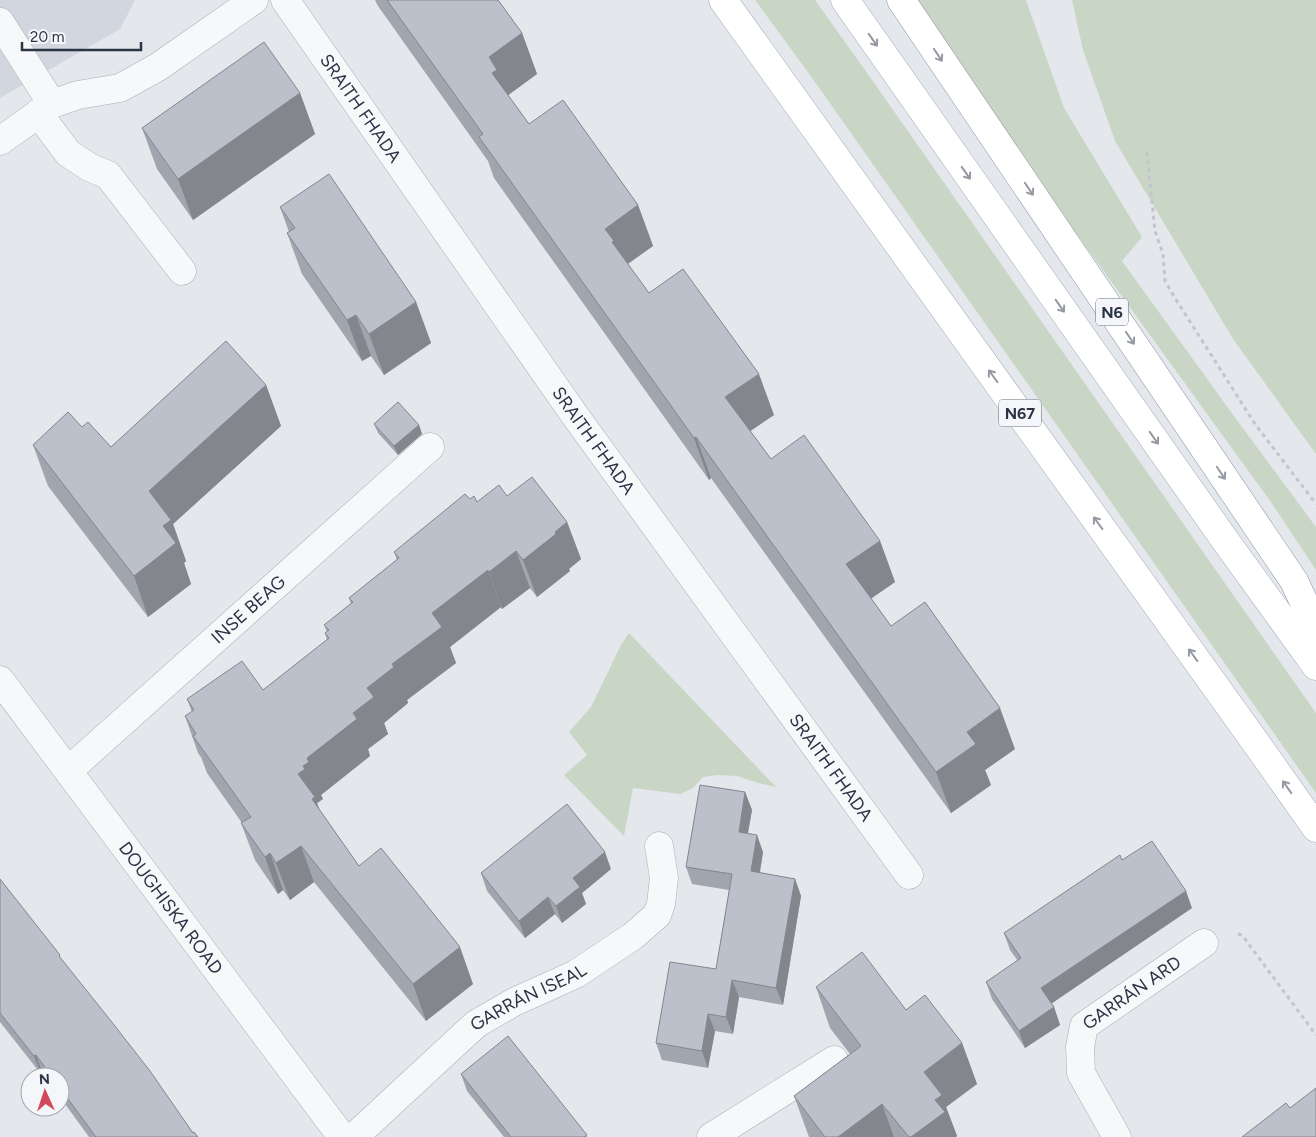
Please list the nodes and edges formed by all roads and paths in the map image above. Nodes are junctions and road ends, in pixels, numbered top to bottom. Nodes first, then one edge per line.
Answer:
1 (254, 0) edge
2 (285, 0) edge
3 (723, 0) edge
4 (845, 0) edge
5 (900, 0) edge
6 (0, 22) edge
7 (45, 108) junction
8 (0, 141) edge
9 (1147, 152) dead end
10 (182, 271) dead end
11 (430, 447) dead end
12 (1316, 504) edge
13 (1316, 628) edge
14 (1316, 666) edge
15 (0, 680) edge
16 (68, 771) junction
17 (1316, 828) edge
18 (659, 846) dead end
19 (909, 875) dead end
20 (1204, 943) joint
21 (1316, 1035) edge
22 (834, 1060) dead end
23 (342, 1137) edge
24 (354, 1137) edge
25 (711, 1137) edge
26 (1117, 1137) edge

1 - 7 street
2 - 19 street, SRAITH FHADA
17 -> 3 main road, N67
4 -> 14 main road
5 -> 13 main road, N6
6 - 7 street
7 - 8 street
7 - 10 street
9 - 12 path
11 - 16 street, INSE BEAG
15 - 16 street, DOUGHISKA ROAD
16 - 23 street, DOUGHISKA ROAD
18 - 24 street, GARRÁN ISEAL
20 - 21 path
20 - 26 street, GARRÁN ARD
22 - 25 street

